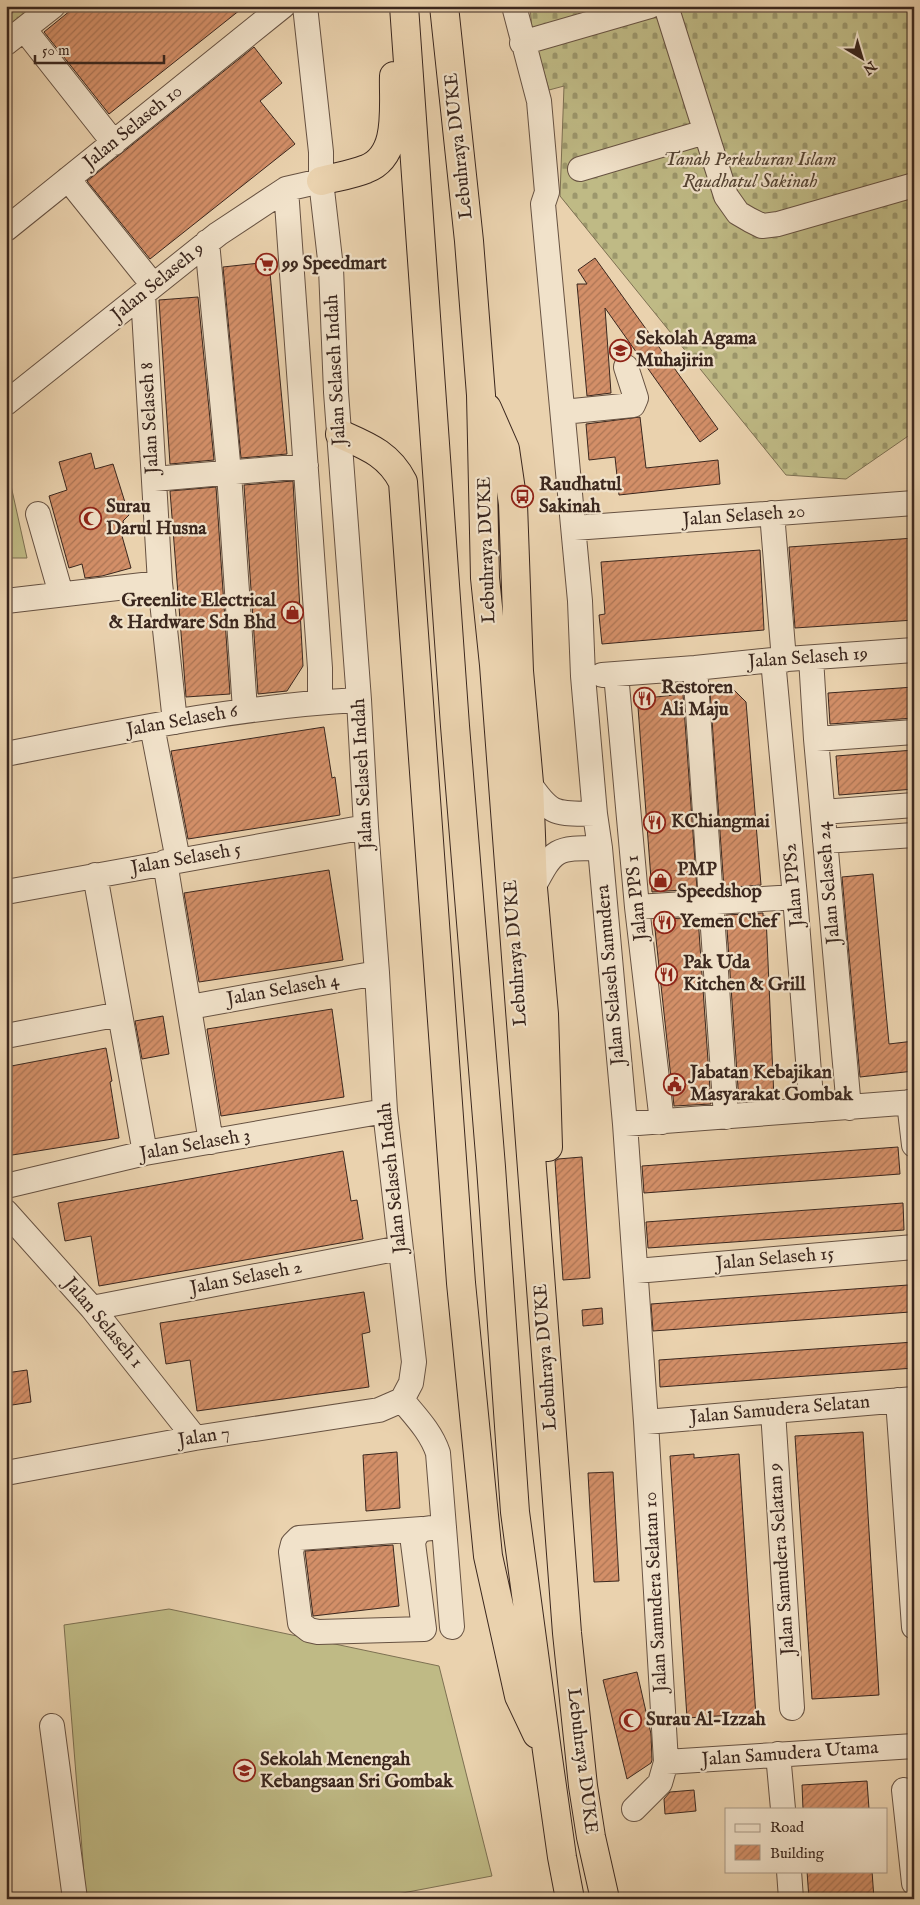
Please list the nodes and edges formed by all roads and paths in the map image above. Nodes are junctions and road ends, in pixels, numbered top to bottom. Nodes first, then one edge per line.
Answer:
1 (53, 6) edge
2 (282, 6) edge
3 (305, 6) edge
4 (396, 6) edge
5 (404, 6) edge
6 (444, 6) edge
7 (514, 6) edge
8 (650, 6) edge
9 (666, 6) edge
10 (15, 36) edge
11 (522, 42) junction
12 (705, 132) junction
13 (114, 143) junction
14 (580, 169) dead end
15 (68, 179) junction
16 (321, 181) junction
17 (914, 185) edge
18 (286, 189) junction
19 (6, 229) edge
20 (207, 242) junction
21 (148, 290) junction
22 (626, 367) dead end
23 (481, 395) junction
24 (6, 402) edge
25 (563, 412) junction
26 (340, 434) junction
27 (306, 466) junction
28 (229, 473) junction
29 (154, 479) junction
30 (914, 503) edge
31 (38, 514) dead end
32 (772, 514) junction
33 (574, 528) junction
34 (160, 583) junction
35 (61, 594) junction
36 (6, 600) edge
37 (914, 650) edge
38 (812, 658) junction
39 (778, 660) junction
40 (695, 668) junction
41 (616, 674) junction
42 (583, 676) junction
43 (359, 700) junction
44 (320, 702) junction
45 (245, 710) junction
46 (163, 724) junction
47 (914, 732) edge
48 (816, 739) junction
49 (6, 754) edge
50 (529, 784) junction
51 (914, 805) edge
52 (823, 812) junction
53 (595, 814) junction
54 (366, 827) junction
55 (914, 836) edge
56 (825, 841) junction
57 (600, 848) junction
58 (171, 861) junction
59 (95, 875) junction
60 (533, 888) junction
61 (6, 892) edge
62 (795, 897) junction
63 (711, 902) junction
64 (637, 907) junction
65 (377, 973) junction
66 (190, 1007) junction
67 (120, 1014) junction
68 (6, 1036) edge
69 (912, 1102) edge
70 (849, 1108) junction
71 (812, 1110) junction
72 (385, 1111) junction
73 (726, 1117) junction
74 (662, 1122) junction
75 (625, 1124) junction
76 (212, 1142) junction
77 (914, 1145) edge
78 (145, 1154) junction
79 (6, 1186) edge
80 (6, 1212) edge
81 (914, 1247) edge
82 (400, 1248) junction
83 (636, 1271) junction
84 (92, 1308) junction
85 (546, 1358) junction
86 (906, 1399) edge
87 (402, 1400) junction
88 (773, 1411) junction
89 (646, 1422) junction
90 (196, 1438) junction
91 (6, 1473) edge
92 (433, 1528) junction
93 (914, 1626) edge
94 (452, 1627) dead end
95 (792, 1708) dead end
96 (52, 1726) dead end
97 (914, 1746) edge
98 (547, 1750) junction
99 (778, 1754) junction
100 (666, 1762) junction
101 (904, 1790) dead end
102 (783, 1808) edge
103 (634, 1809) dead end
104 (789, 1872) edge
105 (914, 1883) edge
106 (75, 1899) edge
107 (570, 1899) edge
108 (605, 1899) edge
109 (791, 1899) edge

1 - 10 street
2 - 13 street, Jalan Selaseh 10
3 - 16 street, Jalan Selaseh Indah
4 - 16 highway
5 - 98 highway, Lebuhraya DUKE
6 - 23 highway, Lebuhraya DUKE
7 - 11 street, Jalan Selaseh Samudera
8 - 11 street
9 - 12 street
10 - 13 street
11 - 25 street, Jalan Selaseh Samudera
12 - 14 street
12 - 17 street
13 - 15 street, Jalan Selaseh 10
15 - 19 street, Jalan Selaseh 10
15 - 21 street
16 - 18 street, Jalan Selaseh 9
16 - 26 street, Jalan Selaseh Indah
18 - 20 street, Jalan Selaseh 9
18 - 27 street, Jalan Selaseh Indah
20 - 21 street, Jalan Selaseh 9
20 - 28 street
21 - 24 street, Jalan Selaseh 9
21 - 29 street, Jalan Selaseh 8
22 - 25 street
23 - 50 highway
23 - 85 highway, Lebuhraya DUKE
25 - 33 street, Jalan Selaseh Samudera
26 - 43 street, Jalan Selaseh Indah
26 - 98 highway
27 - 28 street
27 - 44 street, Jalan Selaseh Indah
28 - 29 street
28 - 45 street
29 - 34 street, Jalan Selaseh 8
30 - 32 street, Jalan Selaseh 20
31 - 35 street
32 - 33 street, Jalan Selaseh 20
32 - 39 street, Jalan PPS2
33 - 42 street, Jalan Selaseh Samudera
34 - 35 street
34 - 46 street, Jalan Selaseh 8
35 - 36 street
37 - 38 street, Jalan Selaseh 19
38 - 39 street, Jalan Selaseh 19
38 - 48 street, Jalan Selaseh 24
39 - 40 street, Jalan Selaseh 19
39 - 62 street, Jalan PPS2
40 - 41 street, Jalan Selaseh 19
40 - 63 street
41 - 42 street, Jalan Selaseh 19
41 - 64 street, Jalan PPS 1
42 - 53 street, Jalan Selaseh Samudera
43 - 44 street, Jalan Selaseh 6
43 - 54 street, Jalan Selaseh Indah
44 - 45 street, Jalan Selaseh 6
45 - 46 street, Jalan Selaseh 6
46 - 49 street, Jalan Selaseh 6
46 - 58 street, Jalan Selaseh 8
47 - 48 street
48 - 52 street, Jalan Selaseh 24
50 - 53 street
50 - 60 highway
51 - 52 street
52 - 56 street, Jalan Selaseh 24
53 - 57 street, Jalan Selaseh Samudera
54 - 58 street, Jalan Selaseh 5
54 - 65 street, Jalan Selaseh Indah
55 - 56 street
56 - 70 street, Jalan Selaseh 24
57 - 60 street
57 - 75 street, Jalan Selaseh Samudera
58 - 59 street, Jalan Selaseh 5
58 - 66 street, Jalan Selaseh 8
59 - 61 street, Jalan Selaseh 5
59 - 67 street
60 - 85 highway
62 - 63 street
62 - 71 street, Jalan PPS2
63 - 64 street
63 - 73 street
64 - 74 street, Jalan PPS 1
65 - 66 street, Jalan Selaseh 4
65 - 72 street, Jalan Selaseh Indah
66 - 76 street, Jalan Selaseh 8
67 - 68 street
67 - 78 street
69 - 70 street
69 - 77 street
70 - 71 street
71 - 73 street
72 - 76 street, Jalan Selaseh 3
72 - 82 street, Jalan Selaseh Indah
73 - 74 street
74 - 75 street
75 - 83 street, Jalan Selaseh Samudera
76 - 78 street, Jalan Selaseh 3
78 - 79 street, Jalan Selaseh 3
80 - 84 street, Jalan Selaseh 1
81 - 83 street, Jalan Selaseh 15
82 - 84 street, Jalan Selaseh 2
82 - 87 street, Jalan Selaseh Indah
83 - 89 street, Jalan Selaseh Samudera
84 - 90 street, Jalan Selaseh 1
85 - 108 highway, Lebuhraya DUKE
86 - 88 street, Jalan Samudera Selatan
86 - 93 street
87 - 90 street, Jalan 7
87 - 92 street
88 - 89 street, Jalan Samudera Selatan
88 - 95 street, Jalan Samudera Selatan 9
89 - 100 street, Jalan Samudera Selatan 10
90 - 91 street, Jalan 7
92 - 92 street
92 - 94 street
96 - 106 street
97 - 99 street, Jalan Samudera Utama
98 - 107 highway, Lebuhraya DUKE
99 - 100 street, Jalan Samudera Utama
99 - 102 street
100 - 103 street
101 - 105 street
104 - 109 street

